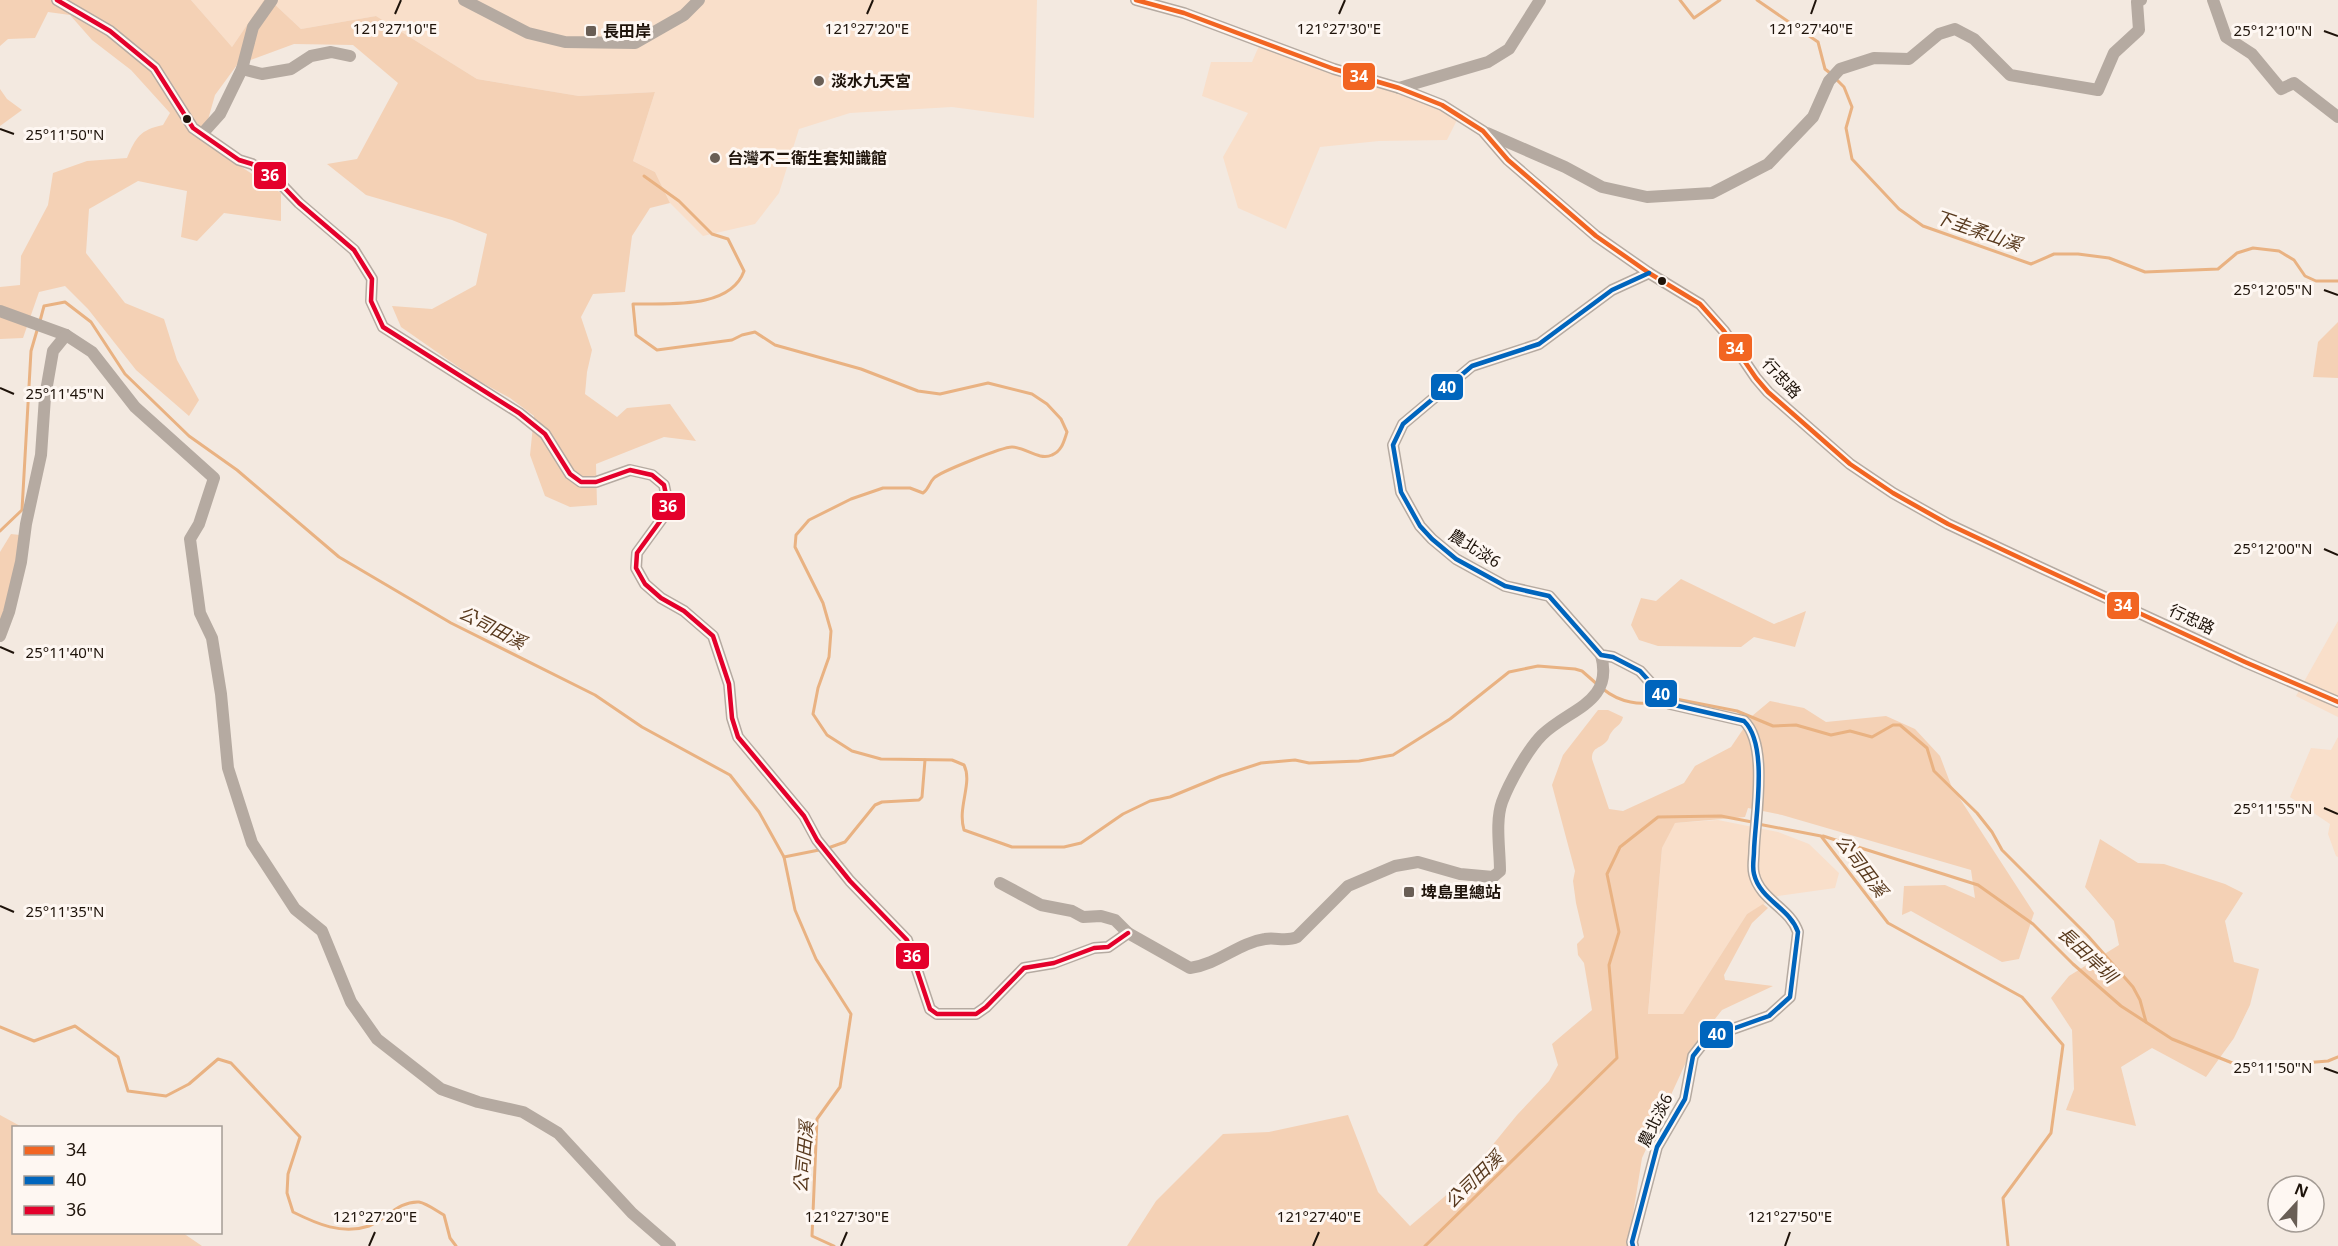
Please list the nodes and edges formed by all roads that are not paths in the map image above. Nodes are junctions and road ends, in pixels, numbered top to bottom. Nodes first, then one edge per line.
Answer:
1 (57, 0) edge
2 (272, 0) edge
3 (464, 0) edge
4 (699, 0) edge
5 (1136, 0) edge
6 (1540, 0) edge
7 (2141, 0) edge
8 (2213, 0) edge
9 (350, 56) dead end
10 (242, 69) junction
11 (1399, 88) junction
12 (2338, 117) edge
13 (1483, 131) junction
14 (202, 134) junction
15 (1649, 273) junction
16 (0, 311) edge
17 (66, 335) junction
18 (0, 636) edge
19 (1601, 655) junction
20 (2338, 702) edge
21 (1000, 883) dead end
22 (1128, 933) junction
23 (670, 1246) edge
24 (1633, 1246) edge

1 - 14 street
2 - 10 street
3 - 4 street
5 - 11 street, 行忠路
6 - 11 street
7 - 13 street
8 - 12 street
9 - 10 street
10 - 14 street
11 - 13 street, 行忠路
13 - 15 street, 行忠路
14 - 22 street
15 - 19 street, 農北淡6 / 農北淡6
15 - 20 street, 行忠路
16 - 17 street
17 - 18 street
17 - 23 street
19 - 22 street
19 - 24 street, 農北淡6 / 農北淡6
21 - 22 street

